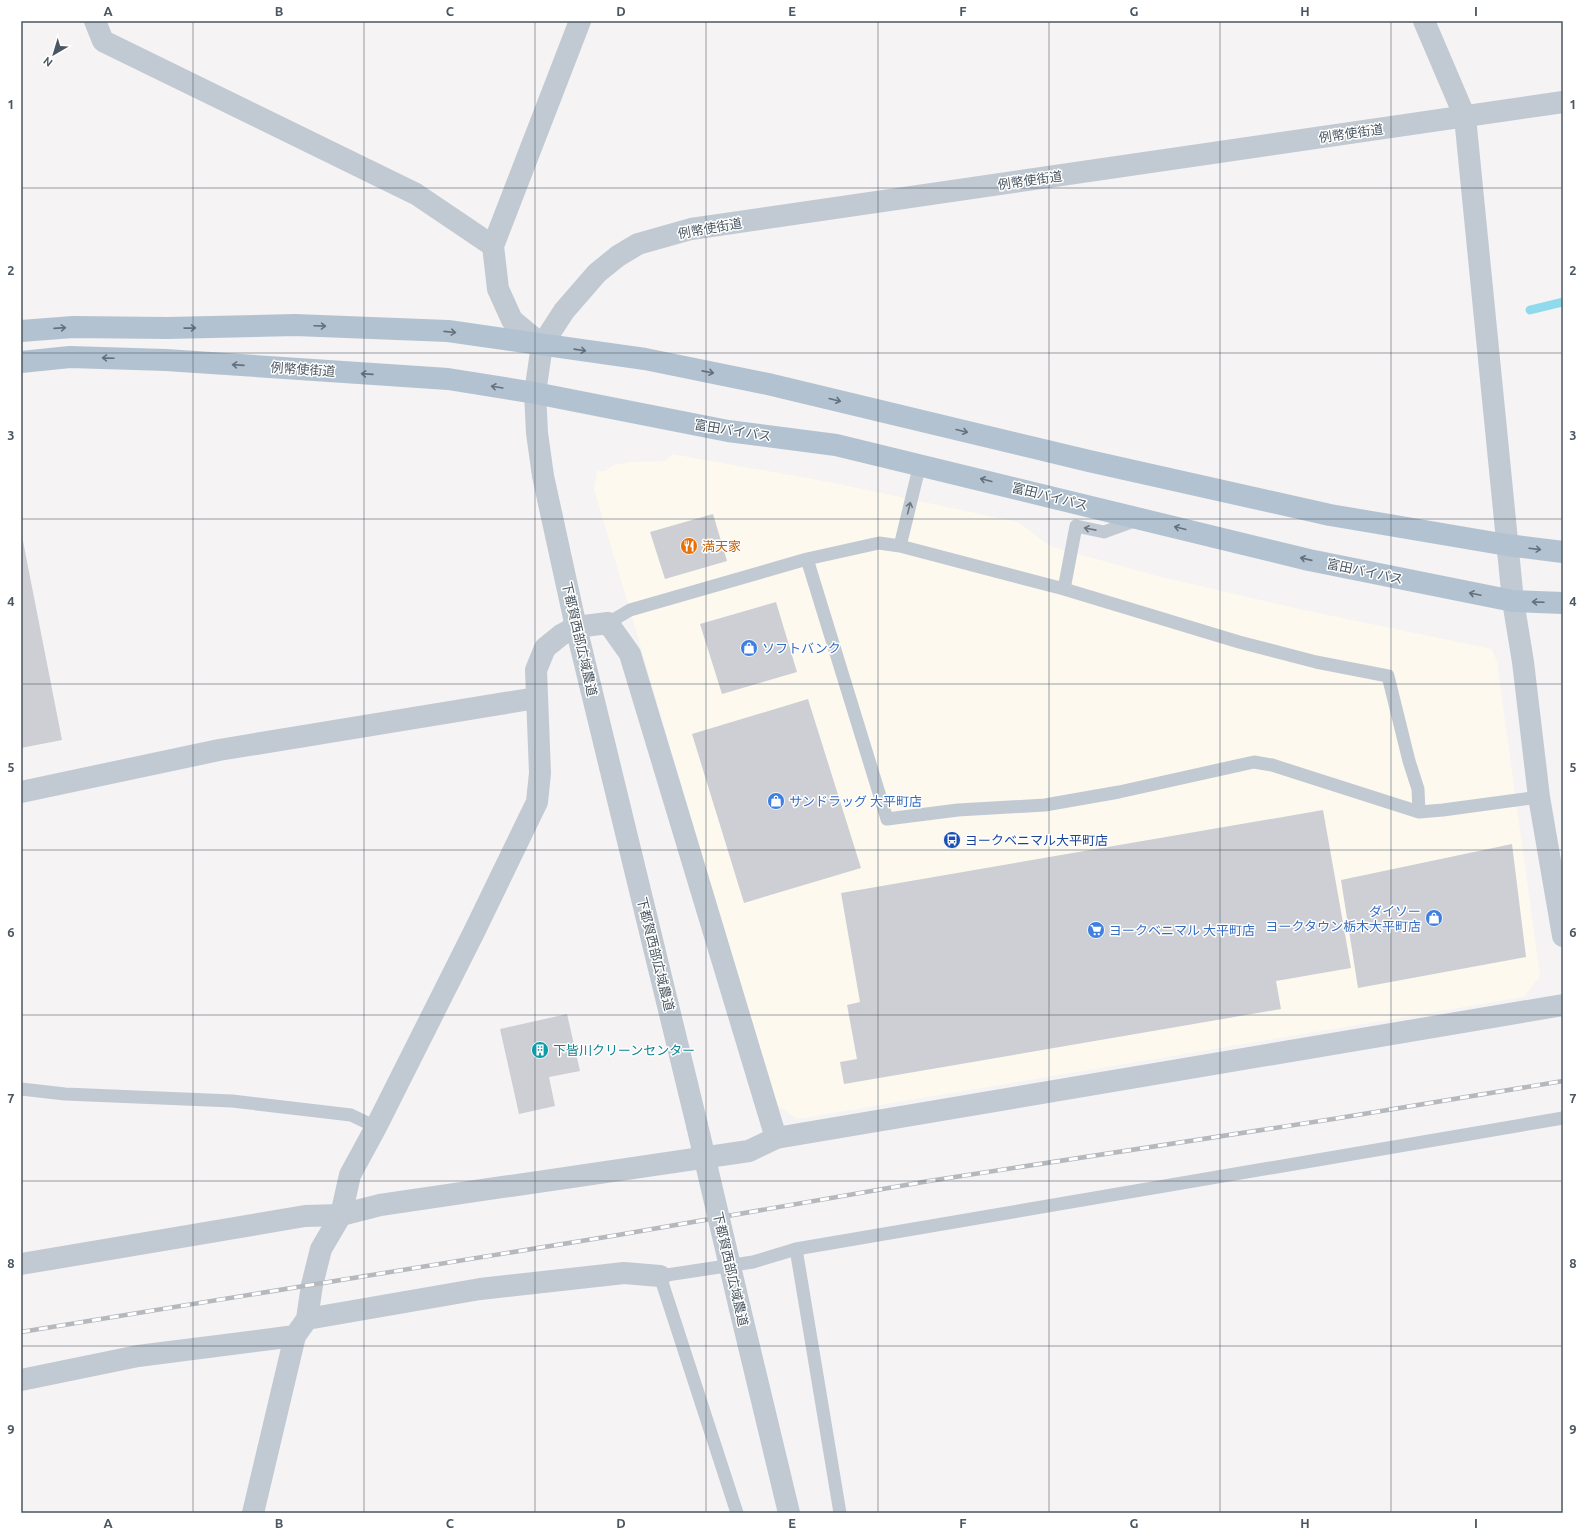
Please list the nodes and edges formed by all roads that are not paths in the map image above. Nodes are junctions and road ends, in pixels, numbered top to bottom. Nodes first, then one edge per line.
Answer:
1 (96, 21) edge
2 (580, 21) edge
3 (1424, 21) edge
4 (1563, 102) edge
5 (1465, 117) junction
6 (494, 246) junction
7 (21, 331) edge
8 (542, 345) junction
9 (21, 362) edge
10 (535, 393) junction
11 (920, 464) junction
12 (1141, 519) junction
13 (1507, 545) junction
14 (900, 546) junction
15 (1563, 552) edge
16 (807, 559) junction
17 (1064, 590) junction
18 (1513, 602) junction
19 (1563, 603) edge
20 (608, 623) junction
21 (576, 627) junction
22 (536, 698) junction
23 (21, 792) edge
24 (1539, 797) junction
25 (1419, 812) junction
26 (1563, 936) edge
27 (1563, 1005) edge
28 (21, 1089) edge
29 (1563, 1118) edge
30 (376, 1127) junction
31 (776, 1138) junction
32 (341, 1215) junction
33 (796, 1249) junction
34 (21, 1264) edge
35 (660, 1276) junction
36 (301, 1328) junction
37 (21, 1380) edge
38 (253, 1513) edge
39 (737, 1513) edge
40 (789, 1513) edge
41 (840, 1513) edge

1 - 6 street
2 - 6 street
3 - 5 street
4 - 5 street, 例幣使街道
5 - 8 street, 例幣使街道
5 - 13 street
6 - 8 street
7 -> 8 main road
8 - 10 street, 例幣使街道
8 -> 13 main road
10 -> 9 main road, 例幣使街道
10 - 11 main road, 富田バイパス
10 - 21 street, 下都賀西部広域農道
12 -> 11 main road, 富田バイパス
14 -> 11 lane
12 -> 17 lane
18 -> 12 main road, 富田バイパス
13 -> 15 main road
13 - 18 street
14 - 16 lane
14 - 17 lane
16 - 20 lane
16 - 25 lane
17 - 25 lane
19 -> 18 main road, 富田バイパス
18 - 24 street
20 - 21 street
20 - 31 street
21 - 22 street
21 - 40 street, 下都賀西部広域農道, bridge
22 - 23 street
22 - 30 street
24 - 25 lane
24 - 26 street
27 - 31 street
28 - 30 lane
29 - 33 lane
30 - 32 street
31 - 32 street
32 - 34 street
32 - 36 street
33 - 35 lane
33 - 41 lane
35 - 36 street
35 - 39 lane
36 - 37 street
36 - 38 street

